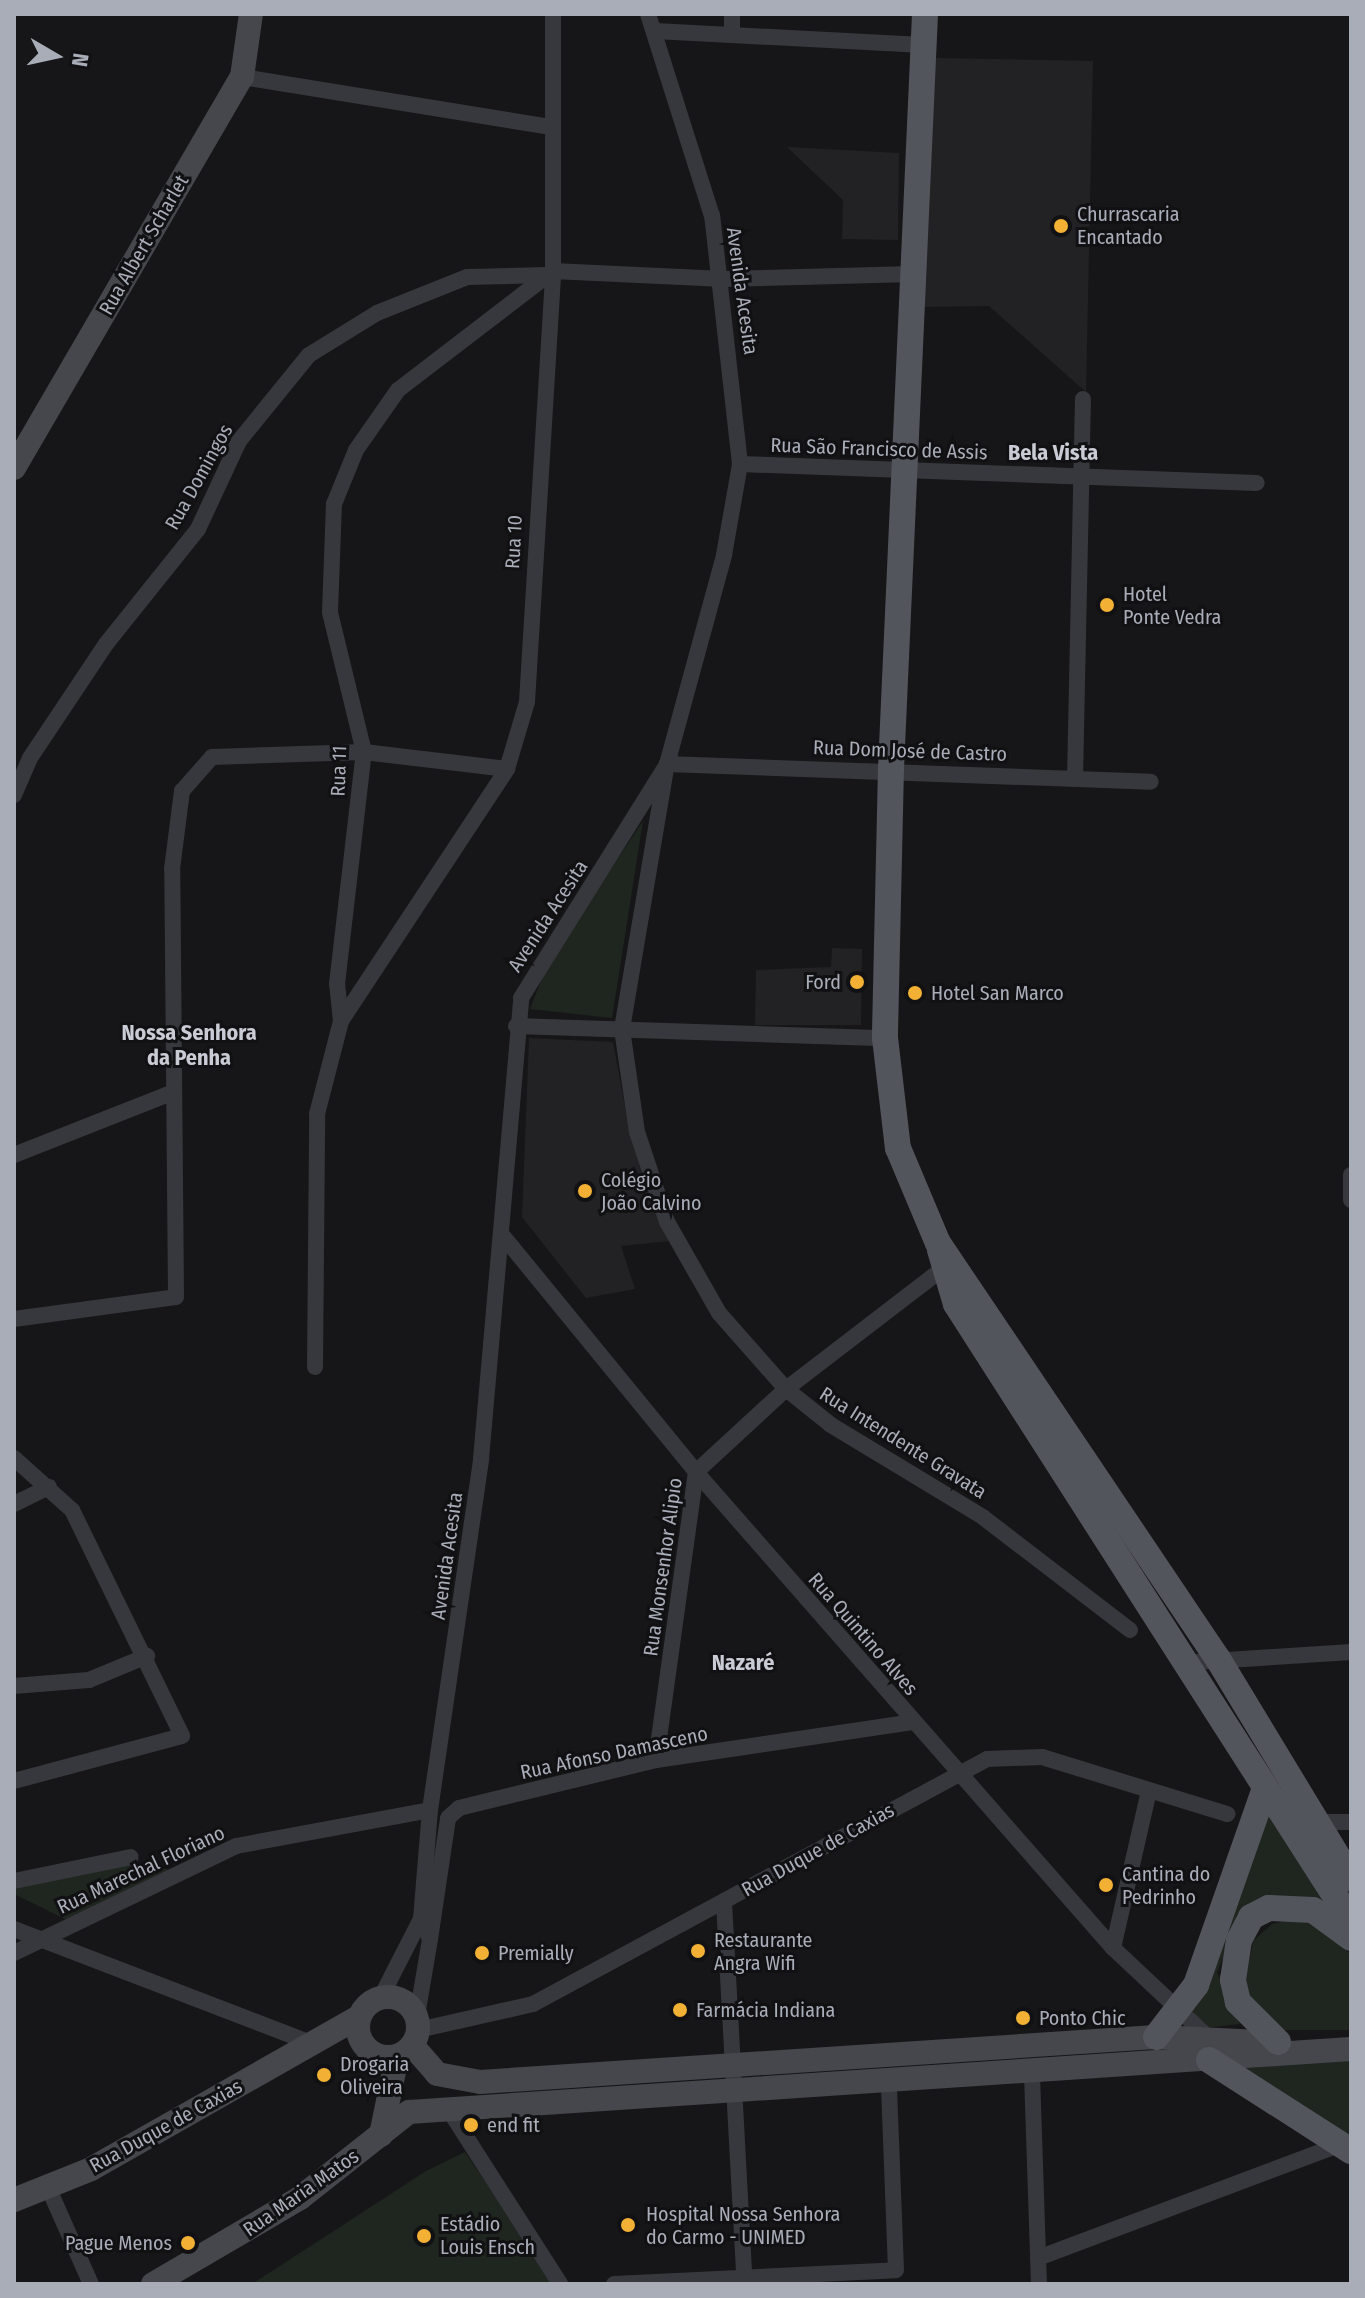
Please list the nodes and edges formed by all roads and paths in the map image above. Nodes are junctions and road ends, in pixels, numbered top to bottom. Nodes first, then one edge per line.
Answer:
1 (251, 14) edge
2 (553, 14) edge
3 (636, 14) edge
4 (648, 14) edge
5 (732, 14) edge
6 (925, 14) edge
7 (655, 31) junction
8 (732, 35) junction
9 (923, 45) junction
10 (242, 77) junction
11 (550, 127) junction
12 (550, 273) junction
13 (913, 274) junction
14 (724, 279) junction
15 (1083, 399) dead end
16 (740, 464) junction
17 (14, 468) edge
18 (904, 469) junction
19 (1080, 475) junction
20 (1257, 483) dead end
21 (364, 752) junction
22 (667, 764) junction
23 (891, 768) junction
24 (507, 769) junction
25 (1075, 779) junction
26 (1151, 782) dead end
27 (14, 795) edge
28 (341, 1021) junction
29 (516, 1026) junction
30 (622, 1029) junction
31 (885, 1038) junction
32 (169, 1094) junction
33 (14, 1155) edge
34 (1351, 1175) edge
35 (1351, 1200) edge
36 (503, 1236) junction
37 (945, 1258) junction
38 (14, 1319) edge
39 (315, 1367) dead end
40 (786, 1389) junction
41 (14, 1458) edge
42 (696, 1472) junction
43 (49, 1487) junction
44 (14, 1504) edge
45 (1130, 1630) dead end
46 (1351, 1652) edge
47 (147, 1656) junction
48 (1218, 1659) junction
49 (1181, 1663) junction
50 (14, 1686) edge
51 (914, 1722) junction
52 (656, 1760) junction
53 (959, 1772) junction
54 (14, 1781) edge
55 (1265, 1788) junction
56 (1149, 1791) junction
57 (430, 1810) junction
58 (1227, 1814) dead end
59 (1351, 1822) edge
60 (1320, 1829) junction
61 (1351, 1850) edge
62 (131, 1857) dead end
63 (1351, 1879) edge
64 (14, 1881) edge
65 (724, 1902) junction
66 (421, 1919) junction
67 (1351, 1921) edge
68 (14, 1929) edge
69 (1351, 1938) edge
70 (430, 1939) junction
71 (35, 1942) junction
72 (1113, 1948) junction
73 (14, 1953) edge
74 (381, 1997) junction
75 (1180, 2012) junction
76 (360, 2016) junction
77 (411, 2037) junction
78 (1156, 2037) junction
79 (1351, 2038) edge
80 (1278, 2042) junction
81 (313, 2044) junction
82 (1351, 2049) edge
83 (1210, 2051) junction
84 (733, 2066) junction
85 (1032, 2074) junction
86 (889, 2084) junction
87 (734, 2095) junction
88 (447, 2107) junction
89 (381, 2135) junction
90 (1346, 2148) edge
91 (48, 2187) junction
92 (14, 2200) edge
93 (1038, 2258) junction
94 (744, 2275) junction
95 (91, 2284) edge
96 (153, 2284) edge
97 (560, 2284) edge
98 (614, 2284) edge
99 (1039, 2284) edge

1 - 10 main road, Rua Albert Scharlet
2 - 11 street, Rua 10
3 - 7 street
4 - 7 street, Avenida Acesita
5 - 8 street
6 - 9 main road
7 - 8 street
7 - 14 street, Avenida Acesita
8 - 9 street
9 - 13 main road
10 - 11 street
10 - 17 main road, Rua Albert Scharlet
11 - 12 street, Rua 10
12 - 14 street, Rua Domingos
12 - 21 street, Rua 11
12 - 24 street, Rua 10
12 - 27 street, Rua Domingos
13 - 14 street, Rua Domingos
13 - 18 main road
14 - 16 street, Avenida Acesita
15 - 19 street
16 - 18 street, Rua São Francisco de Assis
16 - 22 street, Avenida Acesita
18 - 19 street, Rua São Francisco de Assis
18 - 23 main road
19 - 20 street, Rua São Francisco de Assis
19 - 25 street
21 - 24 street
21 - 28 street, Rua 11
21 - 32 street
22 - 23 street, Rua Dom José de Castro
22 - 29 street, Avenida Acesita
22 - 30 street, Rua Intendente Gravata
23 - 25 street, Rua Dom José de Castro
23 - 31 main road
24 - 28 street, Rua 10
25 - 26 street, Rua Dom José de Castro
28 - 39 street, Rua 11
29 - 30 street
29 - 36 street, Avenida Acesita
30 - 31 street
30 - 40 street, Rua Intendente Gravata
31 - 37 main road
32 - 33 street
32 - 38 street
34 - 35 street
36 - 42 street, Rua Quintino Alves
36 - 57 street, Avenida Acesita
37 - 40 street, Rua Monsenhor Alipio
37 - 48 main road
37 - 49 main road
40 - 42 street, Rua Monsenhor Alipio
40 - 45 street, Rua Intendente Gravata
41 - 43 street
42 - 51 street, Rua Quintino Alves
42 - 52 street, Rua Monsenhor Alipio
43 - 44 street
43 - 47 street
46 - 48 street
47 - 50 street
47 - 54 street
48 - 49 street
48 - 60 main road
49 - 55 main road
51 - 52 street, Rua Afonso Damasceno
51 - 53 street, Rua Quintino Alves
52 - 70 street, Rua Afonso Damasceno
53 - 56 street, Rua Duque de Caxias
53 - 65 street, Rua Duque de Caxias
53 - 72 street, Rua Quintino Alves
55 - 67 main road
55 - 75 main road
56 - 58 street, Rua Duque de Caxias
56 - 72 street
57 - 66 street, Avenida Acesita
57 - 71 street, Rua Marechal Floriano
59 - 60 street
60 - 61 main road
60 - 63 main road
62 - 64 street
65 - 77 street, Rua Duque de Caxias
65 - 84 street
66 - 70 street, Avenida Acesita
66 - 74 street, Avenida Acesita
68 - 71 street
69 - 80 main road
70 - 77 street
71 - 73 street, Rua Marechal Floriano
71 - 81 street
72 - 75 street, Rua Quintino Alves
74 - 76 main road
74 - 77 main road
75 - 78 main road
75 - 83 street, Rua Quintino Alves
76 - 77 main road
76 - 81 main road, Rua Duque de Caxias
77 - 84 main road
77 - 88 main road
77 - 89 main road
78 - 83 main road
78 - 84 main road
79 - 80 main road
80 - 83 main road
81 - 91 main road, Rua Duque de Caxias
82 - 83 main road
83 - 85 main road, Rua Maria Matos
83 - 90 main road
84 - 87 street
85 - 86 main road, Rua Maria Matos
85 - 93 street
86 - 87 main road, Rua Maria Matos
86 - 94 street
87 - 88 main road, Rua Maria Matos
87 - 94 street
88 - 89 main road, Rua Maria Matos
88 - 97 street
89 - 96 main road, Rua Maria Matos
90 - 93 street
91 - 92 main road, Rua Duque de Caxias
91 - 95 street
93 - 99 street
94 - 98 street

